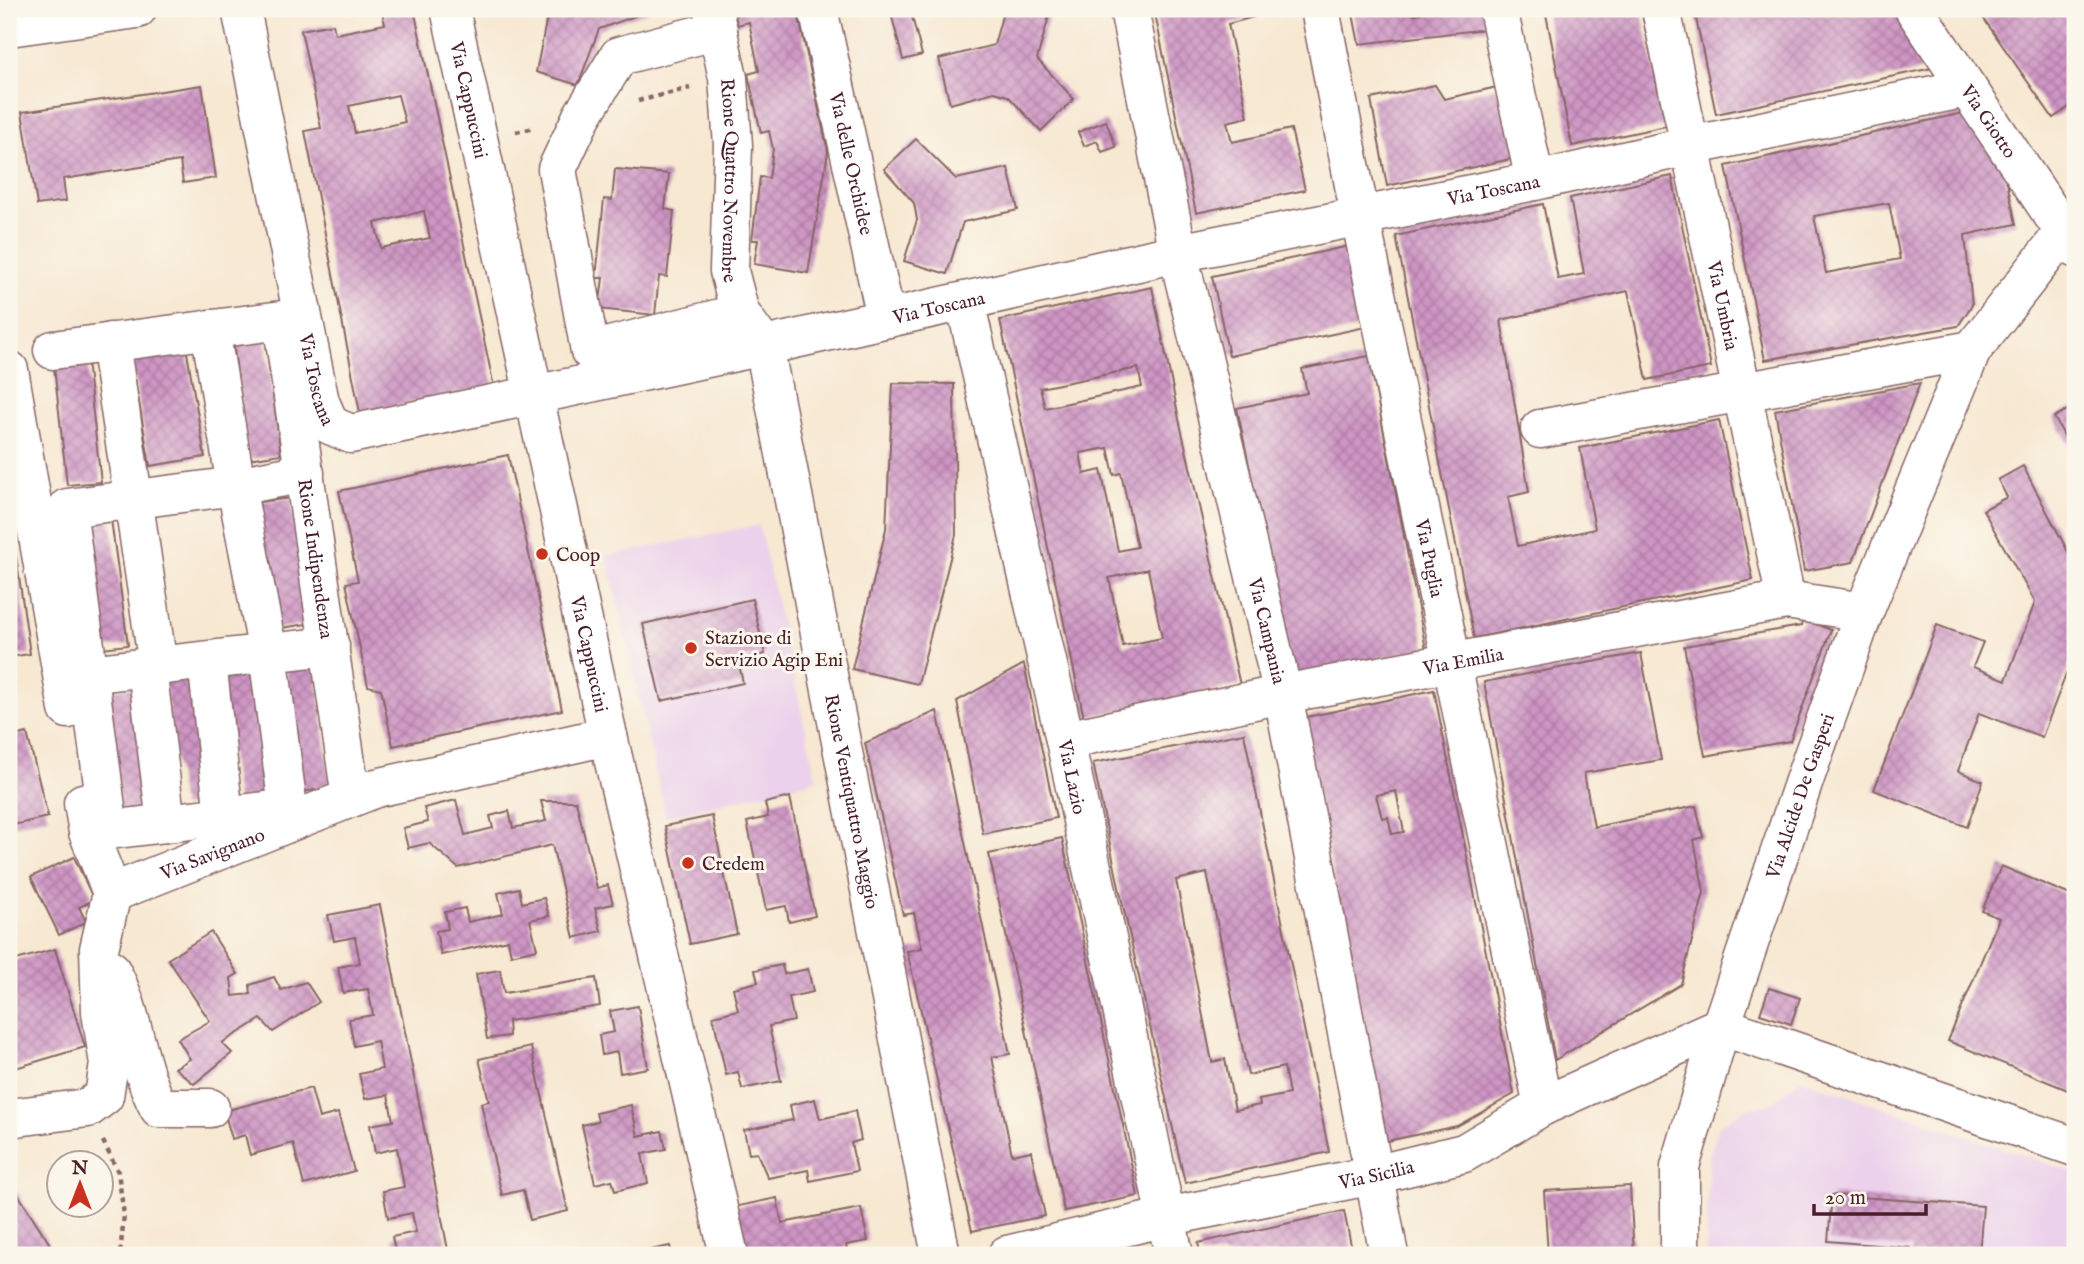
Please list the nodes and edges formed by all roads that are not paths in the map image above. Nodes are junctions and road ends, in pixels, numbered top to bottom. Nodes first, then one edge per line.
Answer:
1 (137, 9) edge
2 (241, 9) edge
3 (450, 9) edge
4 (818, 9) edge
5 (1129, 9) edge
6 (1320, 9) edge
7 (1498, 9) edge
8 (1661, 9) edge
9 (1917, 10) edge
10 (716, 19) edge
11 (9, 27) edge
12 (1967, 88) junction
13 (1690, 146) junction
14 (1535, 181) junction
15 (1360, 216) junction
16 (2072, 234) edge
17 (1178, 253) junction
18 (965, 301) junction
19 (740, 313) junction
20 (886, 318) junction
21 (210, 329) junction
22 (110, 342) junction
23 (764, 346) junction
24 (53, 350) dead end
25 (1972, 350) junction
26 (9, 370) edge
27 (1742, 392) junction
28 (534, 395) junction
29 (1541, 429) dead end
30 (305, 473) junction
31 (236, 486) junction
32 (133, 499) junction
33 (1786, 600) junction
34 (1864, 612) junction
35 (330, 646) junction
36 (268, 653) junction
37 (207, 661) junction
38 (1451, 664) junction
39 (152, 667) junction
40 (88, 674) junction
41 (1283, 694) junction
42 (608, 736) junction
43 (1065, 740) junction
44 (346, 800) junction
45 (288, 808) junction
46 (224, 816) junction
47 (166, 823) junction
48 (112, 893) junction
49 (99, 948) junction
50 (1721, 1026) junction
51 (1544, 1106) junction
52 (210, 1108) dead end
53 (9, 1118) edge
54 (2075, 1147) edge
55 (1374, 1175) junction
56 (1166, 1217) junction
57 (729, 1255) edge
58 (941, 1255) edge
59 (1007, 1255) edge
60 (1174, 1255) edge
61 (1388, 1255) edge
62 (1680, 1255) edge

1 - 11 street
2 - 28 street, Via Toscana
3 - 28 street, Via Cappuccini
4 - 20 street, Via delle Orchidee
5 - 17 street, Via Campania
6 - 15 street, Via Puglia
7 - 14 street
8 - 13 street, Via Umbria
9 - 12 street, Via Giotto
10 - 19 street, Rione Quattro Novembre
10 - 19 street
12 - 13 street, Via Toscana
12 - 16 street, Via Giotto
13 - 14 street, Via Toscana
13 - 27 street, Via Umbria
14 - 15 street, Via Toscana
15 - 17 street, Via Toscana
15 - 38 street, Via Puglia
16 - 25 street, Via Alcide De Gasperi
17 - 18 street, Via Toscana
17 - 41 street, Via Campania
18 - 20 street, Via Toscana
18 - 43 street, Via Lazio
19 - 23 street, Rione Quattro Novembre
20 - 23 street, Via Toscana
21 - 22 street
21 - 30 street, Rione Indipendenza
21 - 31 street
22 - 24 street
22 - 32 street
23 - 28 street, Via Toscana
23 - 58 street, Rione Ventiquattro Maggio
25 - 27 street
25 - 34 street, Via Alcide De Gasperi
26 - 48 street
27 - 29 street
27 - 33 street, Via Umbria
28 - 42 street, Via Cappuccini
30 - 31 street
30 - 35 street, Rione Indipendenza
31 - 32 street
31 - 36 street
32 - 39 street
32 - 40 street
33 - 34 street, Via Emilia
33 - 38 street, Via Emilia
34 - 50 street, Via Alcide De Gasperi
35 - 36 street
35 - 44 street, Rione Indipendenza
36 - 37 street
36 - 45 street
37 - 39 street
37 - 46 street
38 - 41 street, Via Emilia
38 - 51 street, Via Puglia
39 - 40 street
39 - 47 street
40 - 47 street
41 - 43 street, Via Emilia
41 - 55 street, Via Campania
42 - 44 street, Via Savignano
42 - 57 street, Via Cappuccini
43 - 56 street, Via Lazio
44 - 45 street
44 - 48 street, Via Savignano
45 - 46 street
46 - 47 street
48 - 49 street
49 - 52 street
49 - 53 street
50 - 51 street, Via Sicilia
50 - 54 street
50 - 62 street, Via Alcide De Gasperi
51 - 55 street, Via Sicilia
55 - 56 street, Via Sicilia
55 - 61 street, Via Campania
56 - 59 street, Via Sicilia
56 - 60 street, Via Lazio

